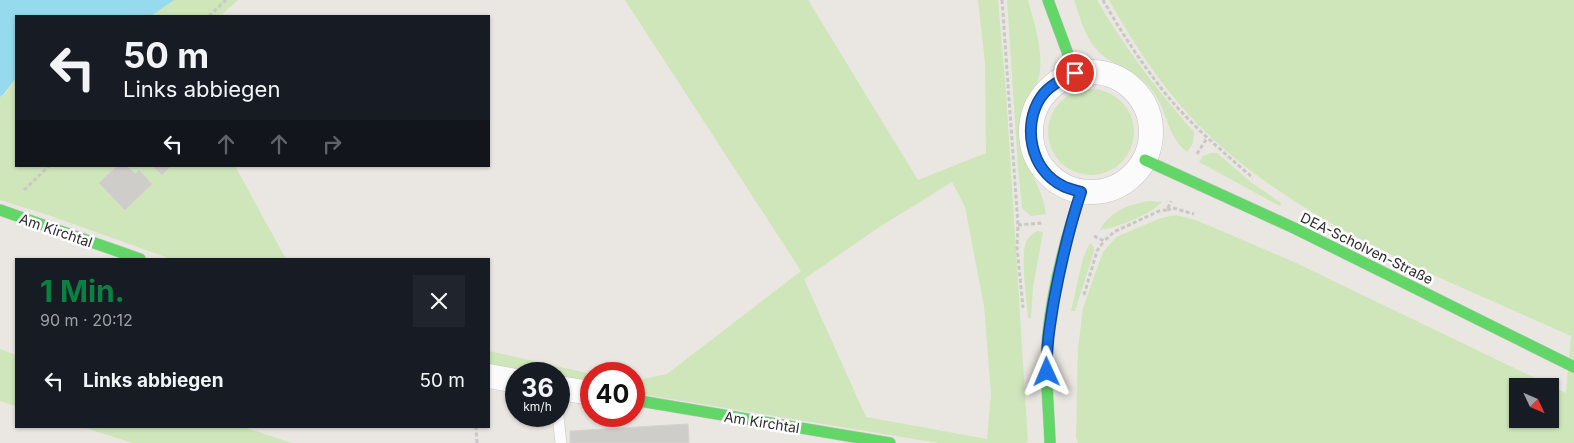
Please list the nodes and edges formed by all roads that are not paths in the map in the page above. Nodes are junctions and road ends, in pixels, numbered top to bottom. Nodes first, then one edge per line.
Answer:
1 (1048, 0) edge
2 (1075, 73) junction
3 (1145, 160) junction
4 (1081, 192) junction
5 (0, 210) edge
6 (137, 258) edge
7 (1574, 367) edge
8 (490, 376) edge
9 (505, 379) edge
10 (645, 402) edge
11 (559, 427) edge
12 (561, 443) edge
13 (890, 443) edge
14 (1050, 443) edge

1 - 2 street
2 - 3 street
2 - 4 street
3 - 4 street
3 - 7 street, DEA-Scholven-Straße
4 - 14 street
5 - 6 street, Am Kirchtal
8 - 9 street
10 - 13 street, Am Kirchtal
11 - 12 lane

